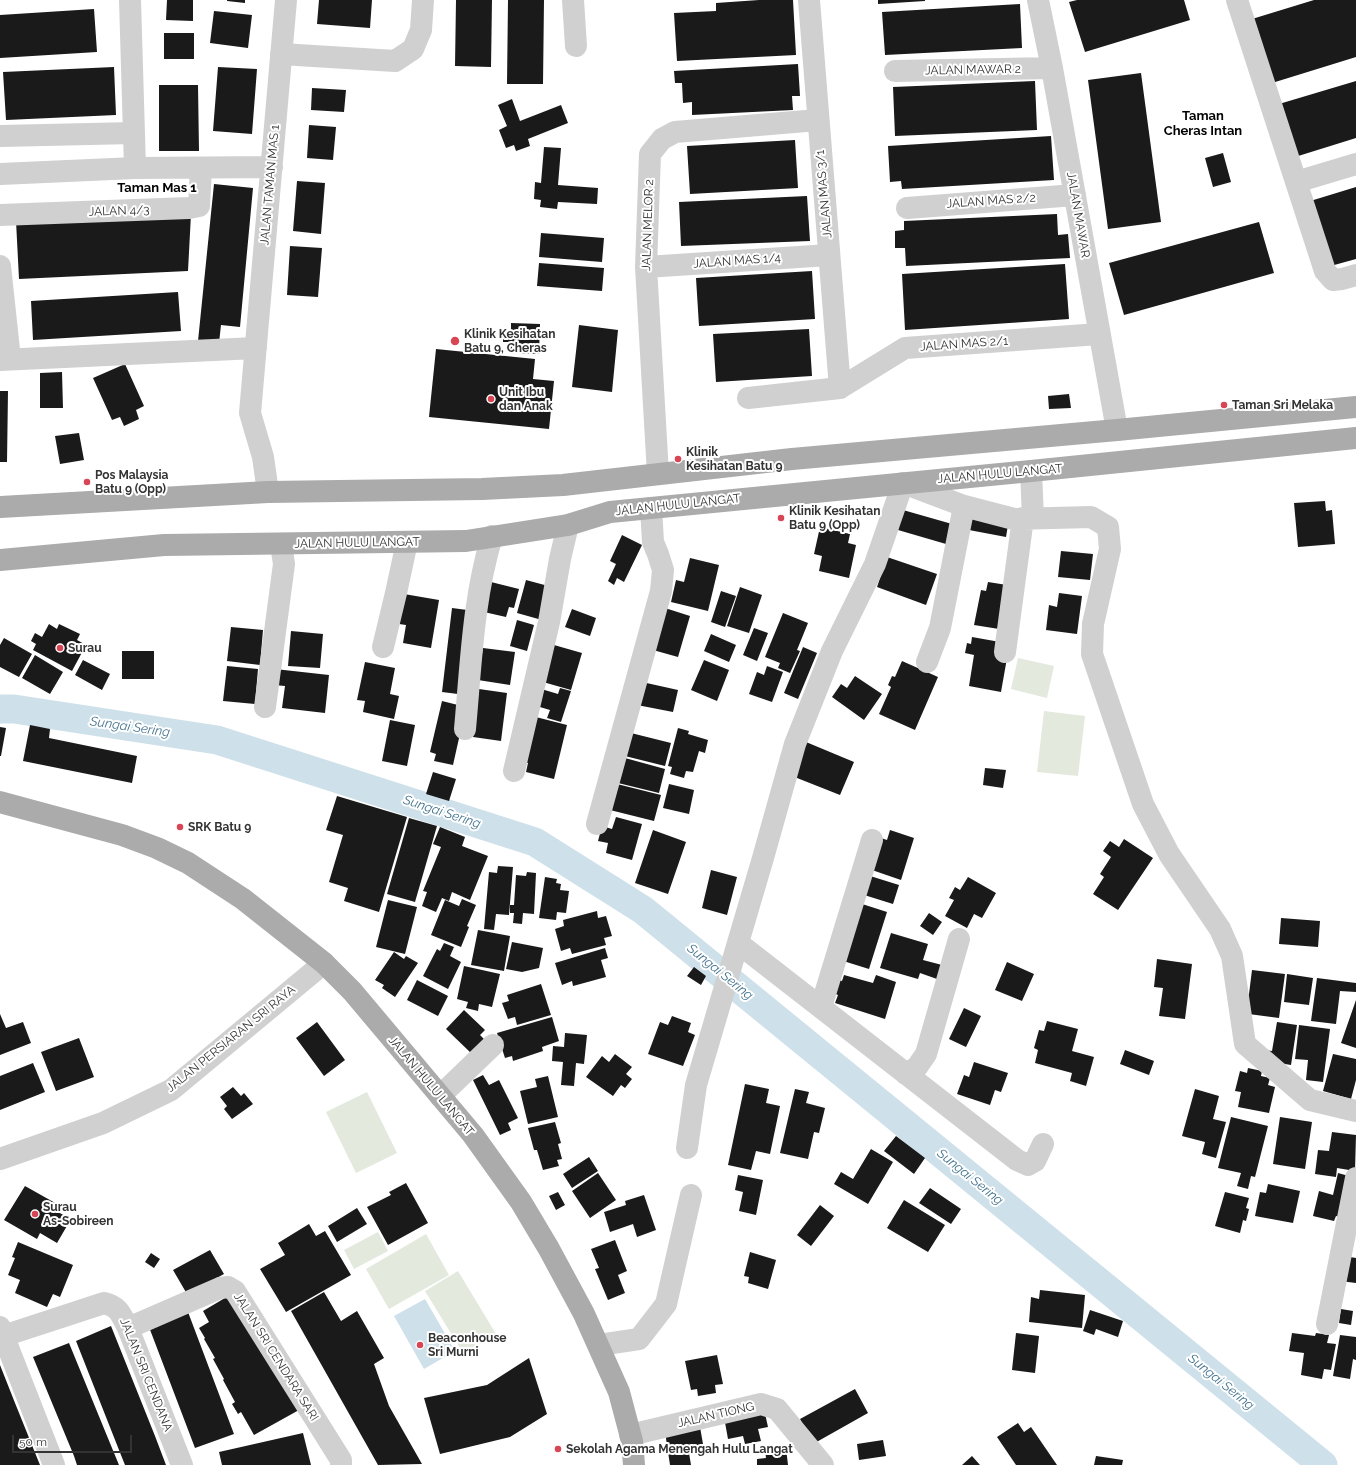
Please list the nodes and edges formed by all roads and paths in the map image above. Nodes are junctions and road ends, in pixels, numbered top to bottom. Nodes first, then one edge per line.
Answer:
1 (130, 0) edge
2 (286, 0) edge
3 (422, 0) edge
4 (573, 0) edge
5 (809, 0) edge
6 (1038, 0) edge
7 (1237, 0) edge
8 (576, 46) dead end
9 (281, 54) junction
10 (1052, 68) junction
11 (895, 72) dead end
12 (818, 120) junction
13 (134, 133) junction
14 (0, 136) edge
15 (1356, 164) edge
16 (272, 167) junction
17 (135, 168) junction
18 (202, 168) junction
19 (0, 174) edge
20 (1296, 182) junction
21 (1075, 195) junction
22 (907, 208) dead end
23 (0, 215) edge
24 (829, 255) junction
25 (0, 266) edge
26 (646, 267) junction
27 (1356, 275) edge
28 (1099, 334) junction
29 (256, 348) junction
30 (5, 359) edge
31 (840, 388) junction
32 (748, 398) dead end
33 (1356, 407) edge
34 (1117, 430) junction
35 (1356, 438) edge
36 (1031, 471) junction
37 (658, 474) junction
38 (903, 483) junction
39 (268, 492) junction
40 (0, 506) edge
41 (964, 506) junction
42 (651, 508) junction
43 (1028, 518) junction
44 (568, 524) junction
45 (492, 536) junction
46 (407, 542) junction
47 (281, 544) junction
48 (0, 560) edge
49 (383, 647) dead end
50 (1005, 652) dead end
51 (927, 662) dead end
52 (265, 707) dead end
53 (465, 729) dead end
54 (514, 771) dead end
55 (0, 802) edge
56 (0, 814) edge
57 (597, 824) dead end
58 (91, 827) junction
59 (872, 840) dead end
60 (959, 939) dead end
61 (736, 947) junction
62 (324, 963) junction
63 (821, 1007) junction
64 (494, 1045) dead end
65 (906, 1074) junction
66 (440, 1096) junction
67 (1356, 1111) edge
68 (1043, 1144) dead end
69 (687, 1148) dead end
70 (0, 1159) edge
71 (1356, 1178) edge
72 (691, 1195) dead end
73 (1327, 1324) dead end
74 (128, 1328) junction
75 (2, 1332) edge
76 (599, 1345) junction
77 (630, 1435) junction
78 (341, 1462) edge
79 (54, 1465) edge
80 (182, 1465) edge
81 (634, 1465) edge
82 (823, 1465) edge

1 - 13 street
2 - 9 street, JALAN TAMAN MAS 1
3 - 9 street
4 - 8 street
5 - 12 street, JALAN MAS 3/1
6 - 10 street, JALAN MAWAR
7 - 20 street
9 - 16 street, JALAN TAMAN MAS 1
10 - 11 street, JALAN MAWAR 2
10 - 21 street, JALAN MAWAR
12 - 24 street, JALAN MAS 3/1
12 - 26 street, JALAN MELOR 2
13 - 14 street
13 - 17 street
15 - 20 street
16 - 18 street
16 - 29 street, JALAN TAMAN MAS 1
17 - 18 street
17 - 19 street
18 - 23 street, JALAN 4/3
20 - 27 street
21 - 22 street, JALAN MAS 2/2
21 - 28 street, JALAN MAWAR
24 - 26 street, JALAN MAS 1/4
24 - 31 street, JALAN MAS 3/1
25 - 30 street
26 - 37 street, JALAN MELOR 2
28 - 31 street, JALAN MAS 2/1
28 - 34 street, JALAN MAWAR
29 - 30 street
29 - 39 street, JALAN TAMAN MAS 1
31 - 32 street
33 - 34 main road
34 - 37 main road
35 - 36 main road, JALAN HULU LANGAT
36 - 38 main road, JALAN HULU LANGAT
36 - 43 street
37 - 39 main road
38 - 41 street
38 - 42 main road, JALAN HULU LANGAT
38 - 61 street
39 - 40 main road
41 - 43 street
41 - 51 street
42 - 44 main road, JALAN HULU LANGAT
42 - 57 street
43 - 50 street
43 - 67 street
44 - 45 main road, JALAN HULU LANGAT
44 - 54 street
45 - 46 main road, JALAN HULU LANGAT
45 - 53 street
46 - 47 main road, JALAN HULU LANGAT
46 - 49 street
47 - 48 main road, JALAN HULU LANGAT
47 - 52 street
55 - 58 main road, JALAN HULU LANGAT
56 - 58 main road, JALAN HULU LANGAT
58 - 62 main road, JALAN HULU LANGAT
59 - 63 street
60 - 65 street
61 - 63 street
61 - 69 street
62 - 66 main road, JALAN HULU LANGAT
62 - 70 street, JALAN PERSIARAN SRI RAYA
63 - 65 street
64 - 66 street
65 - 68 street
66 - 76 main road, JALAN HULU LANGAT
71 - 73 street
72 - 76 street
74 - 75 street, JALAN SRI CENDANA
74 - 78 street, JALAN SRI CENDARA SARI
74 - 80 street, JALAN SRI CENDANA
75 - 79 street
76 - 77 main road, JALAN HULU LANGAT
77 - 81 main road, JALAN HULU LANGAT
77 - 82 street, JALAN TIONG

